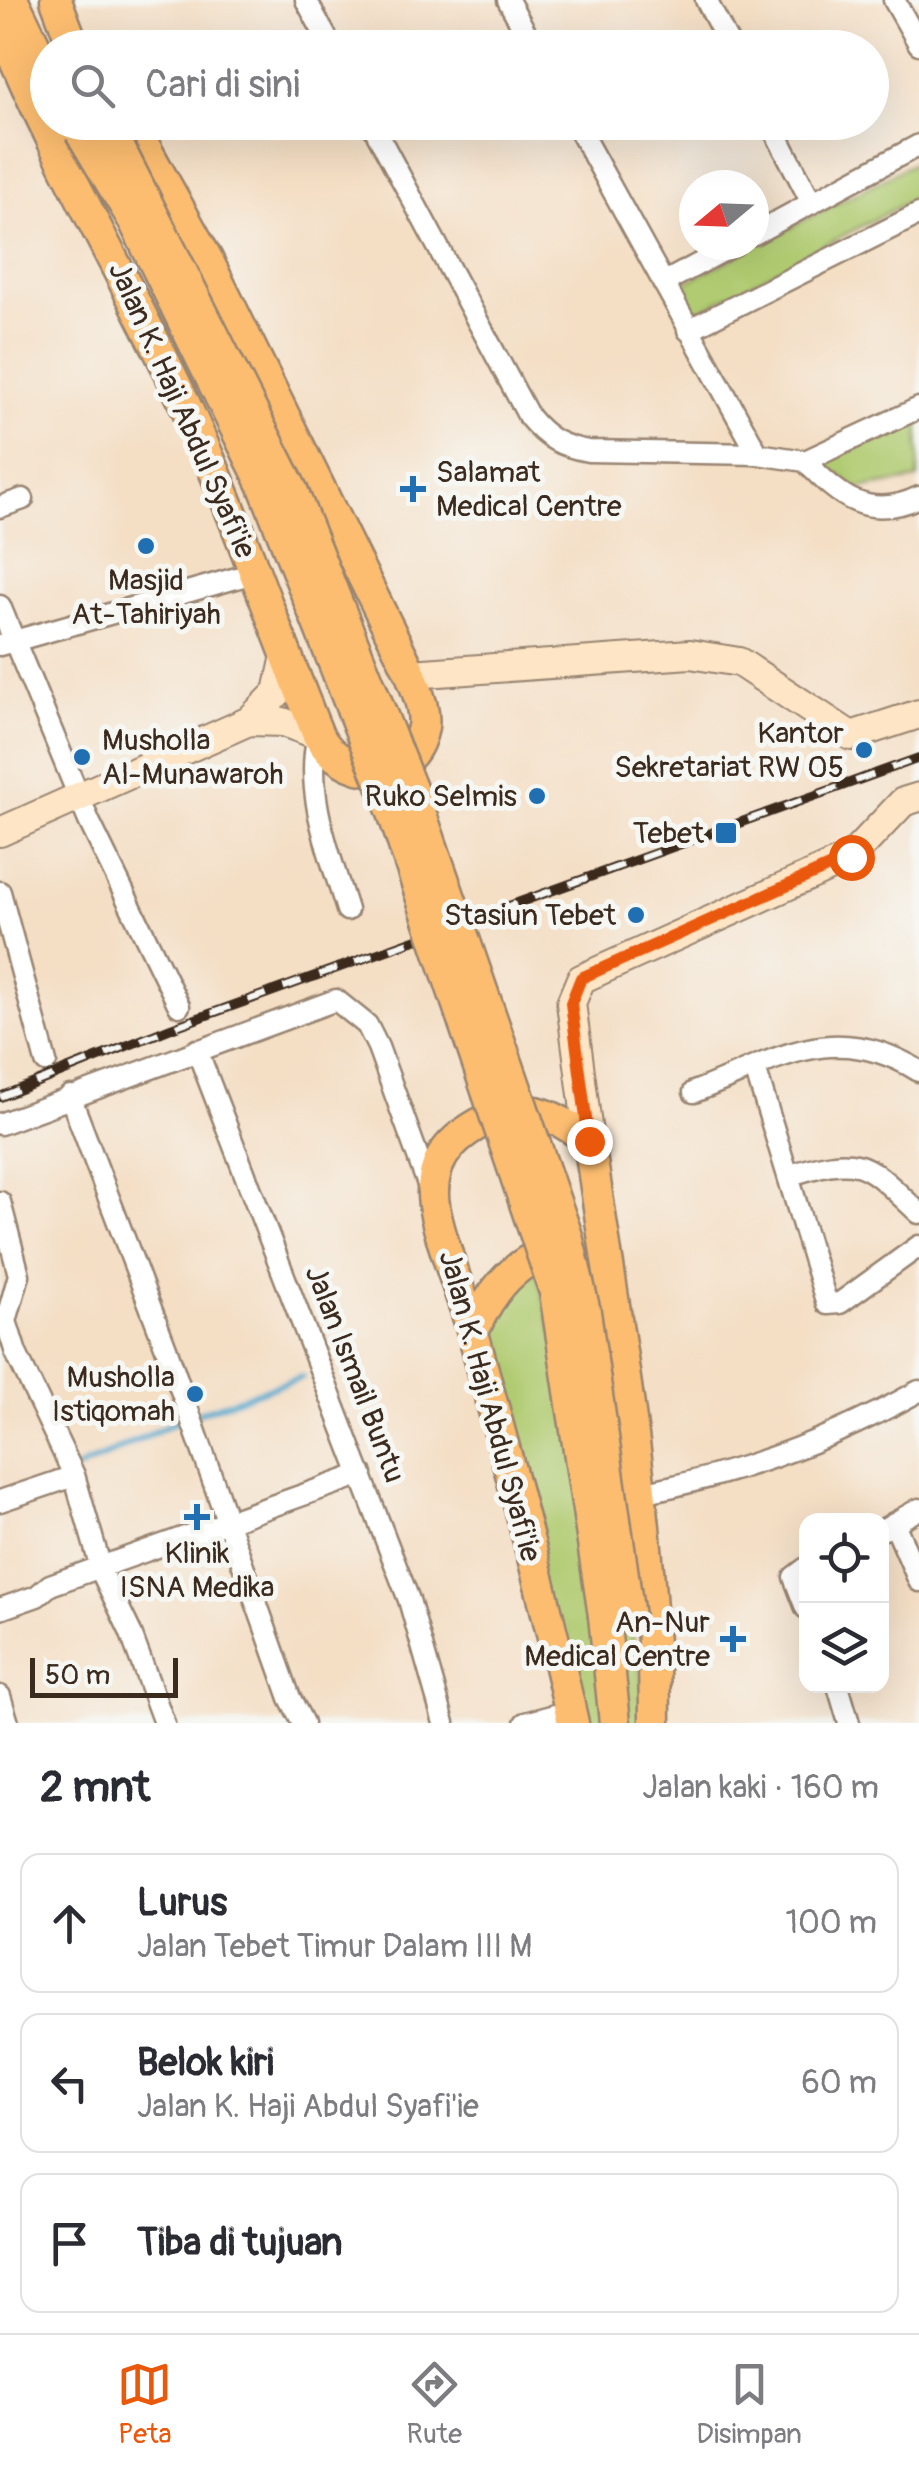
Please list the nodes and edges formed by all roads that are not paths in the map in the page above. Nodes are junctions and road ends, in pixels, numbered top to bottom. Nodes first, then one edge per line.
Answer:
1 (13, 0) edge
2 (306, 0) edge
3 (508, 0) edge
4 (706, 0) edge
5 (894, 0) edge
6 (0, 24) edge
7 (322, 30) edge
8 (524, 30) edge
9 (722, 30) edge
10 (30, 35) edge
11 (919, 44) edge
12 (30, 98) edge
13 (52, 140) edge
14 (94, 140) edge
15 (142, 140) edge
16 (382, 140) edge
17 (585, 140) edge
18 (779, 140) edge
19 (919, 145) edge
20 (812, 202) junction
21 (919, 214) edge
22 (769, 226) edge
23 (706, 260) edge
24 (663, 283) junction
25 (688, 330) junction
26 (919, 408) edge
27 (758, 454) junction
28 (805, 461) junction
29 (919, 498) edge
30 (23, 499) dead end
31 (0, 507) edge
32 (254, 573) junction
33 (371, 589) junction
34 (0, 606) edge
35 (8, 642) edge
36 (281, 642) junction
37 (410, 674) junction
38 (919, 714) edge
39 (249, 722) junction
40 (318, 735) junction
41 (79, 796) junction
42 (914, 806) edge
43 (0, 832) edge
44 (0, 892) edge
45 (347, 910) dead end
46 (179, 1006) dead end
47 (197, 1050) junction
48 (46, 1062) dead end
49 (755, 1068) junction
50 (919, 1070) edge
51 (694, 1092) dead end
52 (70, 1096) junction
53 (0, 1124) edge
54 (589, 1141) junction
55 (788, 1176) junction
56 (433, 1197) junction
57 (0, 1202) edge
58 (919, 1213) edge
59 (919, 1246) edge
60 (611, 1278) junction
61 (472, 1332) junction
62 (919, 1391) edge
63 (72, 1472) junction
64 (362, 1474) junction
65 (642, 1493) junction
66 (0, 1501) edge
67 (919, 1510) edge
68 (226, 1519) junction
69 (889, 1525) edge
70 (889, 1528) edge
71 (101, 1569) junction
72 (919, 1582) edge
73 (0, 1609) edge
74 (617, 1616) junction
75 (840, 1693) edge
76 (0, 1696) edge
77 (572, 1717) edge
78 (8, 1723) edge
79 (164, 1723) edge
80 (303, 1723) edge
81 (444, 1723) edge
82 (525, 1723) edge
83 (614, 1723) edge
84 (653, 1723) edge
85 (849, 1723) edge

1 - 10 main road
2 - 7 street
3 - 8 street
4 - 9 street
5 - 11 street
6 - 12 main road, Jalan K. Haji Abdul Syafi'ie
13 - 32 main road, Jalan K. Haji Abdul Syafi'ie
14 - 74 main road, Jalan K. Haji Abdul Syafi'ie, bridge
15 - 33 main road, Jalan K. Haji Abdul Syafi'ie
16 - 27 street
17 - 24 street
18 - 20 street
19 - 20 street
20 - 22 street
21 - 25 street
23 - 24 street
24 - 25 street
25 - 27 street
26 - 28 street
27 - 28 street
28 - 29 street
30 - 31 street
32 - 35 street
32 - 36 main road, Jalan K. Haji Abdul Syafi'ie
33 - 36 main road
33 - 37 main road, Jalan K. Haji Abdul Syafi'ie
34 - 35 street
35 - 41 street
36 - 39 street
36 - 40 main road, Jalan K. Haji Abdul Syafi'ie
37 - 38 street
37 - 40 main road, Jalan K. Haji Abdul Syafi'ie
39 - 40 street
39 - 41 street
40 - 45 street
41 - 43 street
41 - 46 street
42 - 54 street, Jalan K. Haji Abdul Syafi'ie
44 - 48 street
47 - 52 street
47 - 56 street
47 - 64 street, Jalan Ismail Buntu
49 - 50 street
49 - 51 street
49 - 55 street
52 - 53 street
52 - 68 street
54 - 56 main road
54 - 60 main road, Jalan K. Haji Abdul Syafi'ie
55 - 58 street
55 - 59 street
56 - 61 main road, Jalan K. Haji Abdul Syafi'ie
57 - 63 street
60 - 61 main road
60 - 65 main road, Jalan K. Haji Abdul Syafi'ie
61 - 77 main road, Jalan K. Haji Abdul Syafi'ie
62 - 65 street
63 - 66 street
63 - 71 street
64 - 68 street
64 - 81 street, Jalan Ismail Buntu
65 - 84 main road, Jalan K. Haji Abdul Syafi'ie
67 - 69 street
68 - 71 street
68 - 80 street
70 - 72 street
71 - 73 street
71 - 79 street
74 - 83 main road, Jalan K. Haji Abdul Syafi'ie
74 - 84 main road, Jalan K. Haji Abdul Syafi'ie
75 - 85 street
76 - 78 street
77 - 82 street

